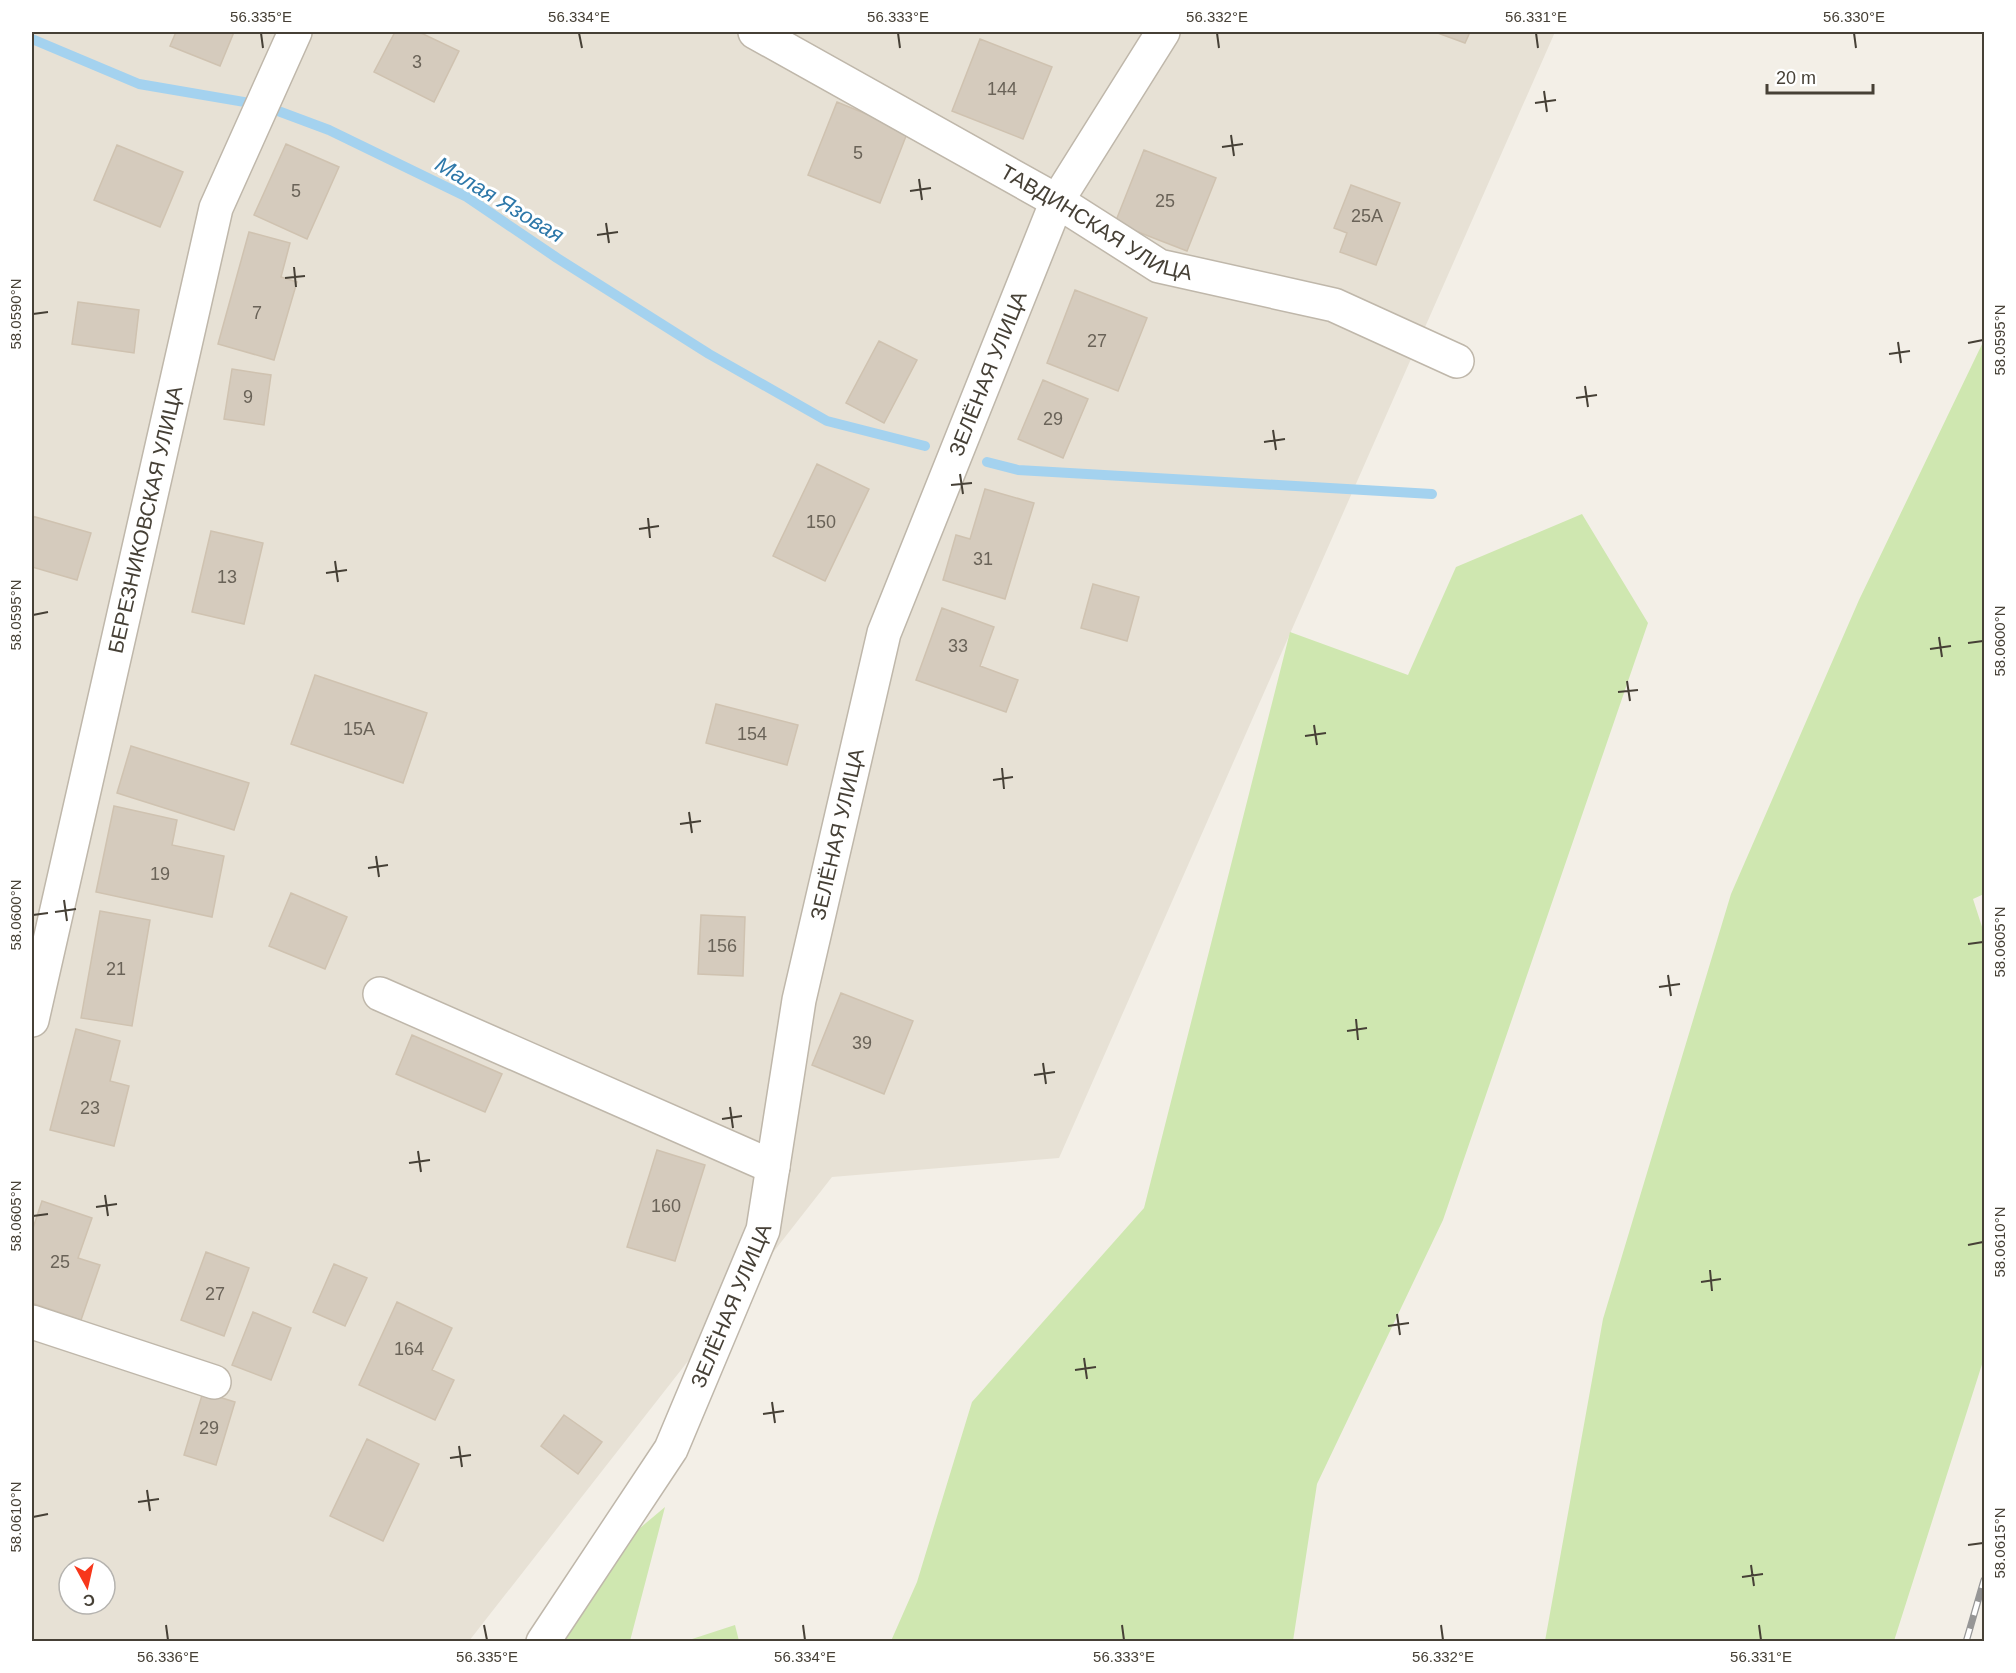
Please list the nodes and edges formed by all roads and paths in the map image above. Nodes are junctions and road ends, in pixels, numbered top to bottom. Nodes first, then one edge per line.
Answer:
1 (295, 32) edge
2 (756, 32) edge
3 (1163, 32) edge
4 (1057, 201) junction
5 (1457, 361) dead end
6 (380, 994) dead end
7 (32, 1020) edge
8 (773, 1167) junction
9 (32, 1322) edge
10 (214, 1382) dead end
11 (543, 1641) edge

1 - 7 street, БЕРЕЗНИКОВСКАЯ УЛИЦА
2 - 4 street, ТАВДИНСКАЯ УЛИЦА
3 - 4 street, ЗЕЛЁНАЯ УЛИЦА
4 - 5 street, ТАВДИНСКАЯ УЛИЦА
4 - 8 street, ЗЕЛЁНАЯ УЛИЦА
6 - 8 street
8 - 11 street, ЗЕЛЁНАЯ УЛИЦА
9 - 10 street

